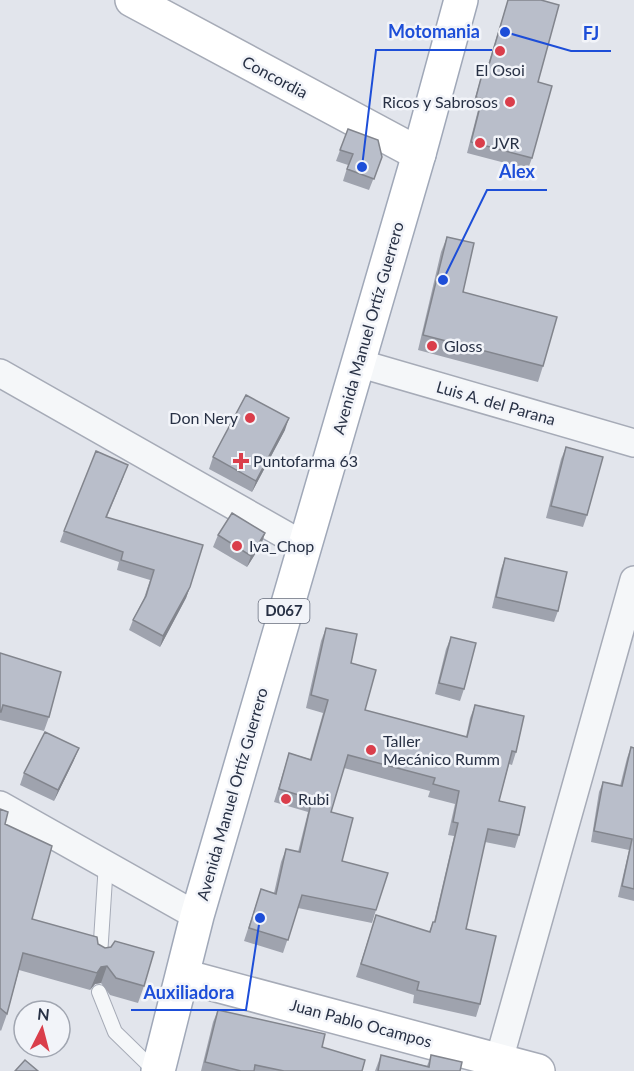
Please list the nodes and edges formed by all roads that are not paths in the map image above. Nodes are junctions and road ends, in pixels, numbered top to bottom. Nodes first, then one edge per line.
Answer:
1 (132, 0) edge
2 (460, 0) edge
3 (419, 154) junction
4 (358, 363) junction
5 (0, 373) edge
6 (634, 443) edge
7 (303, 545) junction
8 (634, 580) edge
9 (0, 806) edge
10 (106, 863) junction
11 (197, 916) junction
12 (100, 956) edge
13 (183, 976) junction
14 (99, 992) edge
15 (499, 1060) junction
16 (157, 1071) edge
17 (538, 1071) edge

1 - 3 main road, Concordia
2 - 3 main road, Avenida Manuel Ortíz Guerrero / D067
3 - 4 main road, Avenida Manuel Ortíz Guerrero / D067
4 - 6 street, Luis A. del Parana
4 - 7 main road, Avenida Manuel Ortíz Guerrero / D067
5 - 7 street
7 - 11 main road, Avenida Manuel Ortíz Guerrero / D067
8 - 15 street
9 - 10 street
10 - 11 street
10 - 12 lane
11 - 13 main road, Avenida Manuel Ortíz Guerrero / D067
13 - 15 main road, Juan Pablo Ocampos
13 - 16 main road, Avenida Manuel Ortíz Guerrero / D067
14 - 16 lane
15 - 17 main road, Juan Pablo Ocampos

